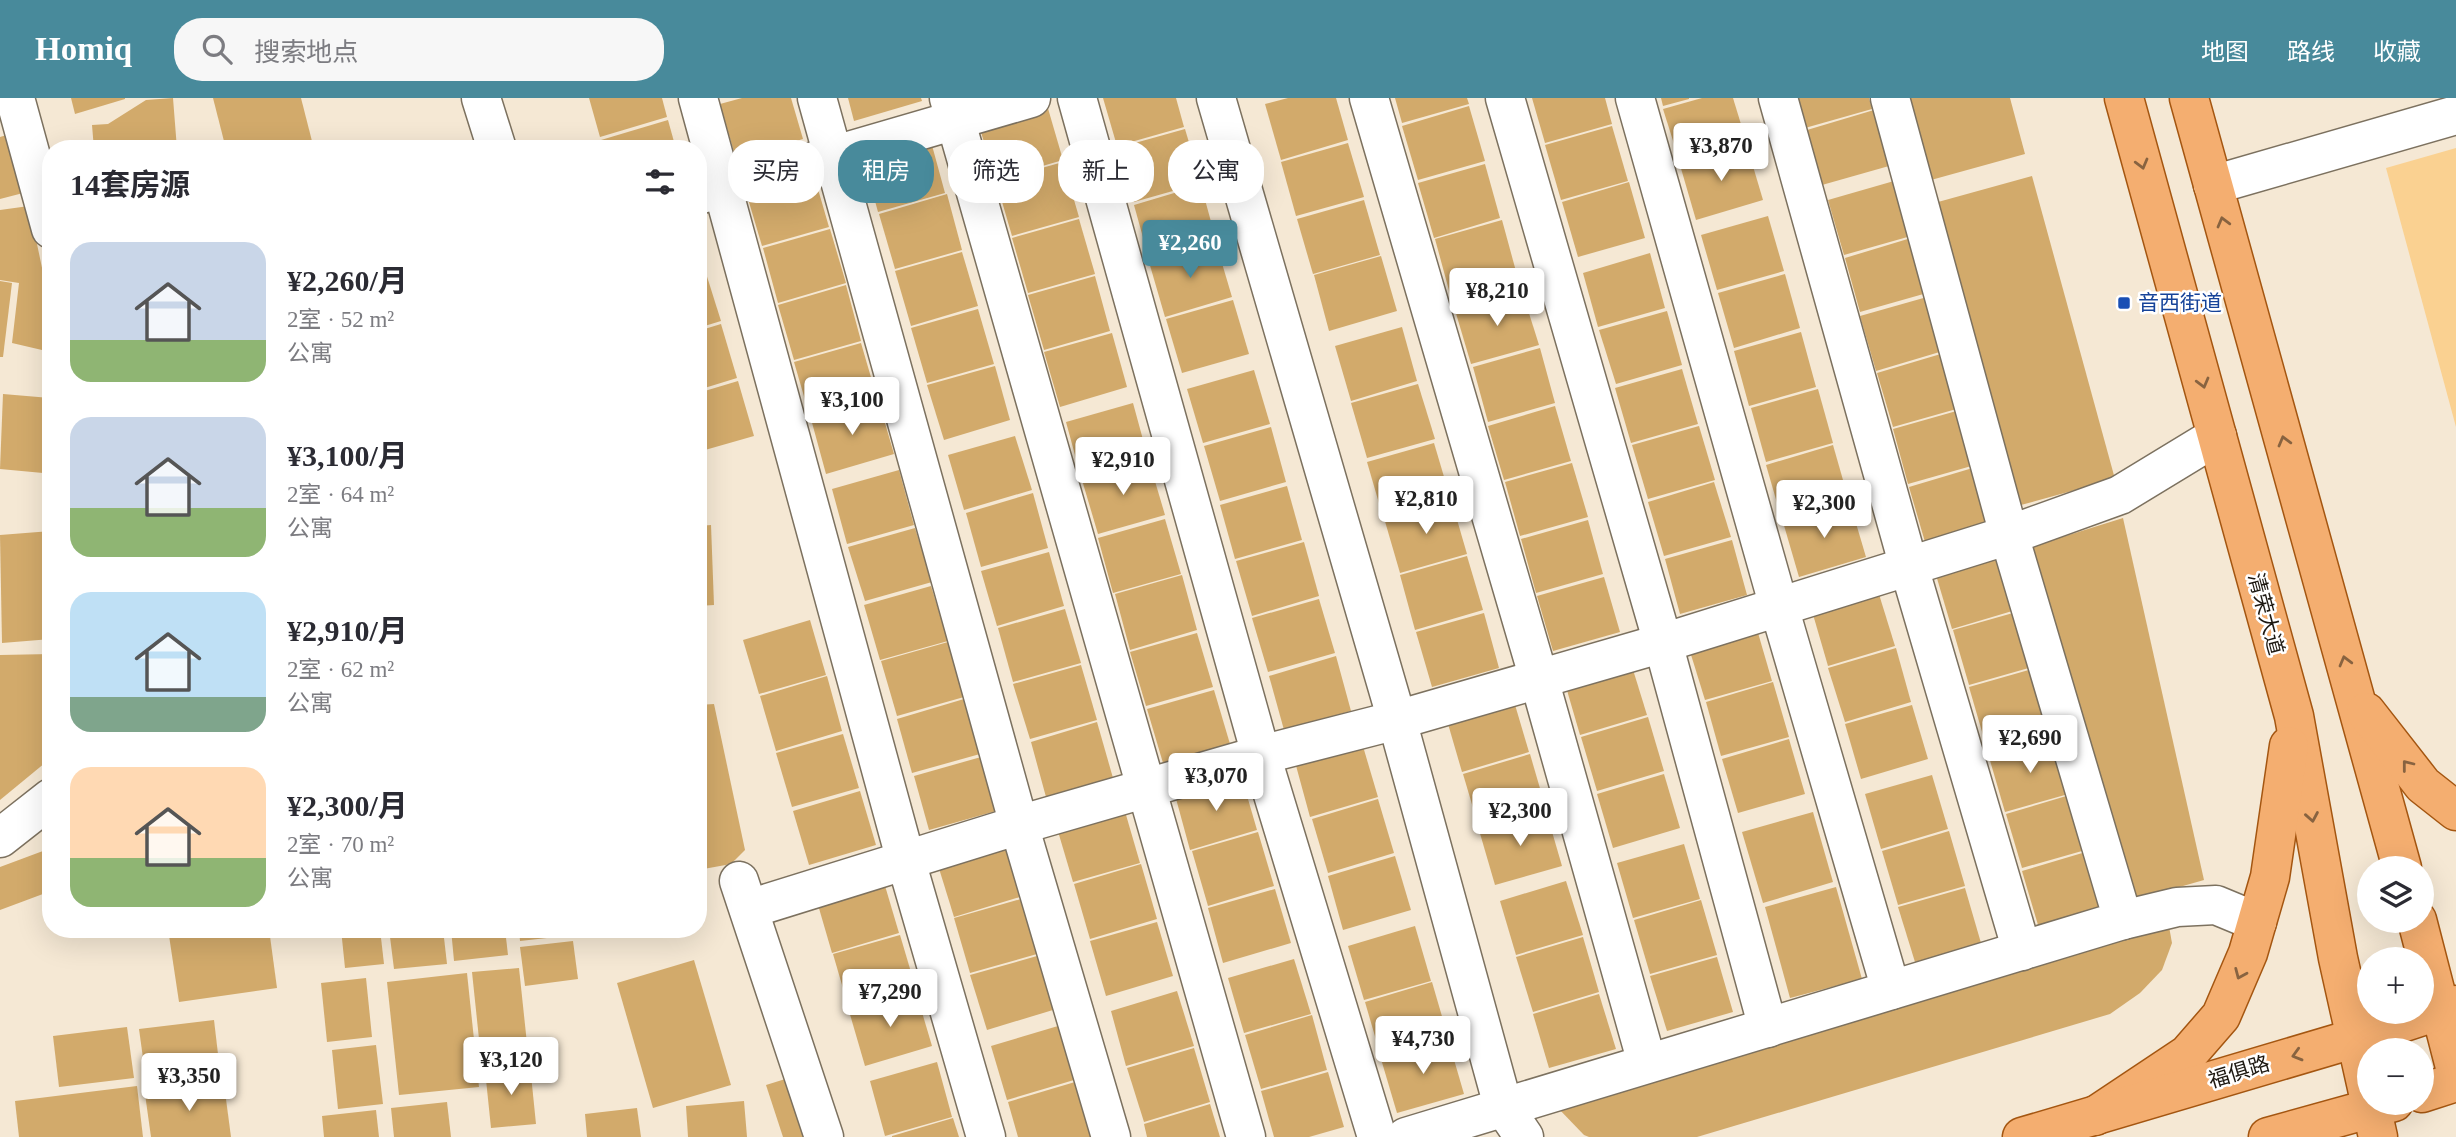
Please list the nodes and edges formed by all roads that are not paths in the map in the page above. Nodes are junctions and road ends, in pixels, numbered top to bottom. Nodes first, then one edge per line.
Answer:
1 (16, 98) edge
2 (481, 98) edge
3 (698, 98) edge
4 (817, 98) edge
5 (1031, 98) edge
6 (1077, 98) edge
7 (1216, 98) edge
8 (1369, 98) edge
9 (1505, 98) edge
10 (1635, 98) edge
11 (1778, 98) edge
12 (1890, 98) edge
13 (2124, 98) edge
14 (2189, 98) edge
15 (952, 109) edge
16 (2456, 115) edge
17 (494, 140) edge
18 (704, 140) edge
19 (834, 156) junction
20 (707, 162) edge
21 (2213, 185) junction
22 (711, 191) edge
23 (42, 195) edge
24 (2217, 436) junction
25 (2009, 535) junction
26 (1909, 567) junction
27 (1779, 607) junction
28 (1663, 643) junction
29 (1539, 679) junction
30 (2355, 698) junction
31 (2294, 716) junction
32 (1397, 720) junction
33 (1261, 755) junction
34 (1148, 787) junction
35 (42, 805) edge
36 (2456, 811) edge
37 (1018, 825) junction
38 (0, 838) edge
39 (2399, 856) edge
40 (906, 861) junction
41 (2123, 920) junction
42 (2257, 922) junction
43 (2422, 933) edge
44 (2022, 951) junction
45 (1891, 990) junction
46 (2448, 1008) edge
47 (1768, 1028) junction
48 (2356, 1038) junction
49 (1647, 1063) junction
50 (2456, 1071) edge
51 (2456, 1082) edge
52 (2434, 1089) edge
53 (2095, 1116) junction
54 (2381, 1117) edge
55 (1513, 1121) edge
56 (824, 1137) edge
57 (986, 1137) edge
58 (1111, 1137) edge
59 (1246, 1137) edge
60 (1377, 1137) edge
61 (1406, 1137) edge
62 (2022, 1137) edge
63 (2268, 1137) edge

1 - 23 street
2 - 17 street
3 - 18 street
4 - 19 street
5 - 15 street
6 - 33 street
7 - 32 street
8 - 29 street
9 - 28 street
10 - 27 street
11 - 26 street
12 - 25 street
13 -> 24 main road, 清荣大道
14 - 21 main road
15 - 19 street
15 - 34 street
16 - 21 street
19 - 22 street
19 - 37 street
20 - 22 street
30 -> 21 main road
22 - 40 street
24 - 25 street
24 - 31 main road, 清荣大道
25 - 26 street
25 - 41 street
26 - 27 street
26 - 44 street
27 - 28 street
27 - 45 street
28 - 29 street
28 - 47 street
29 - 32 street
29 - 49 street
36 -> 30 main road
30 - 39 main road
31 - 42 main road
31 -> 48 main road, 清荣大道
32 - 33 street
32 - 55 street
33 - 34 street
33 - 60 street
34 - 37 street
34 - 59 street
35 - 38 street
37 - 40 street
37 - 58 street
40 - 56 street
40 - 57 street
41 - 42 street
41 - 44 street
42 -> 53 main road
43 - 46 main road
44 - 45 street
45 - 47 street
46 - 48 main road, 福俱路
46 - 50 main road
47 - 49 street
48 -> 53 main road, 福俱路
48 - 54 main road, 清荣大道
49 - 55 street
51 - 52 main road
53 - 62 main road, 福俱路
54 - 63 main road
55 - 61 street

